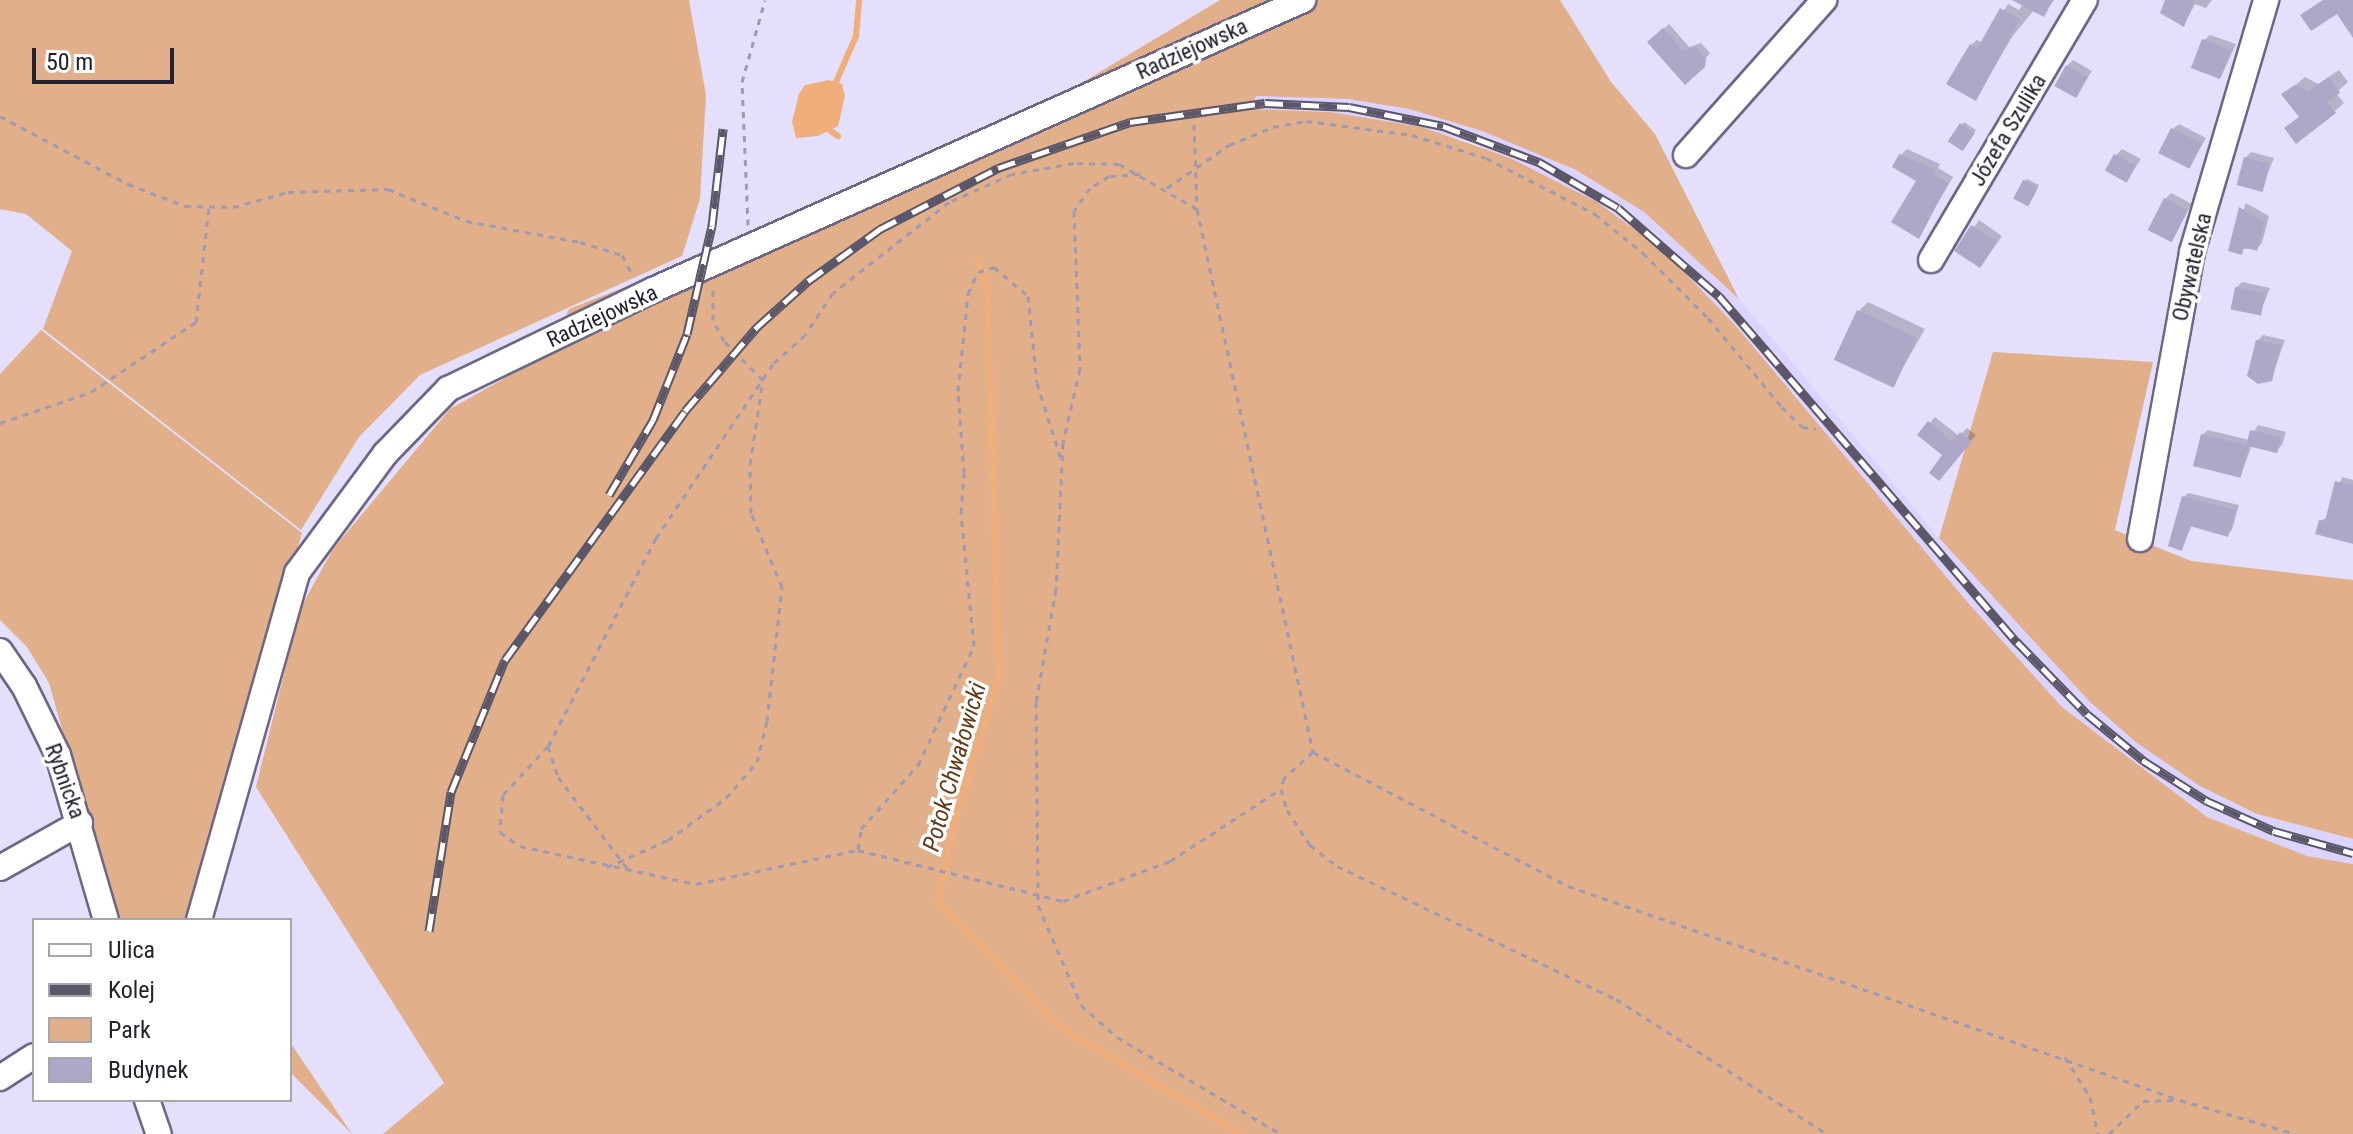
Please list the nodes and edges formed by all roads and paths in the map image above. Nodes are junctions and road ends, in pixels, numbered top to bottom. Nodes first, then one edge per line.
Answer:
1 (765, 0) edge
2 (1303, 0) edge
3 (1824, 0) edge
4 (2085, 0) edge
5 (2266, 0) edge
6 (0, 116) edge
7 (1194, 124) dead end
8 (1686, 155) dead end
9 (1196, 171) junction
10 (1142, 174) junction
11 (1166, 189) junction
12 (209, 206) junction
13 (1197, 209) junction
14 (753, 249) junction
15 (1931, 260) dead end
16 (715, 265) junction
17 (642, 296) junction
18 (763, 380) junction
19 (0, 423) edge
20 (1816, 429) dead end
21 (1063, 463) junction
22 (2140, 539) dead end
23 (0, 651) edge
24 (548, 746) junction
25 (1313, 752) junction
26 (1281, 789) junction
27 (80, 823) junction
28 (858, 850) junction
29 (623, 860) junction
30 (607, 867) junction
31 (0, 868) edge
32 (630, 872) junction
33 (1038, 895) junction
34 (105, 918) edge
35 (200, 918) edge
36 (32, 1057) edge
37 (2065, 1057) junction
38 (0, 1078) edge
39 (2180, 1100) junction
40 (148, 1102) edge
41 (159, 1134) edge
42 (1281, 1134) edge
43 (1827, 1134) edge
44 (2098, 1134) edge
45 (2109, 1134) edge
46 (2296, 1134) edge

1 - 14 path
2 - 14 street, Radziejowska
3 - 8 street
4 - 15 street, Józefa Szulika
5 - 22 street, Obywatelska
6 - 12 path
7 - 9 path
9 - 11 path
9 - 13 path
9 - 20 path
10 - 11 path
10 - 18 path
10 - 21 path
11 - 13 path
12 - 17 path
12 - 19 path
13 - 25 path
14 - 16 street, Radziejowska
16 - 17 street, Radziejowska
16 - 18 path
17 - 35 street, Radziejowska
18 - 24 path
18 - 29 path
21 - 28 path
21 - 33 path
23 - 27 street, Rybnicka
24 - 29 path
24 - 30 path
25 - 26 path
25 - 37 path
26 - 33 path
26 - 43 path
27 - 31 street
27 - 34 street, Rybnicka
28 - 32 path
28 - 33 path
29 - 30 path
29 - 32 path
30 - 32 path
33 - 42 path
36 - 38 street
37 - 39 path
37 - 44 path
39 - 45 path
39 - 46 path
40 - 41 street

